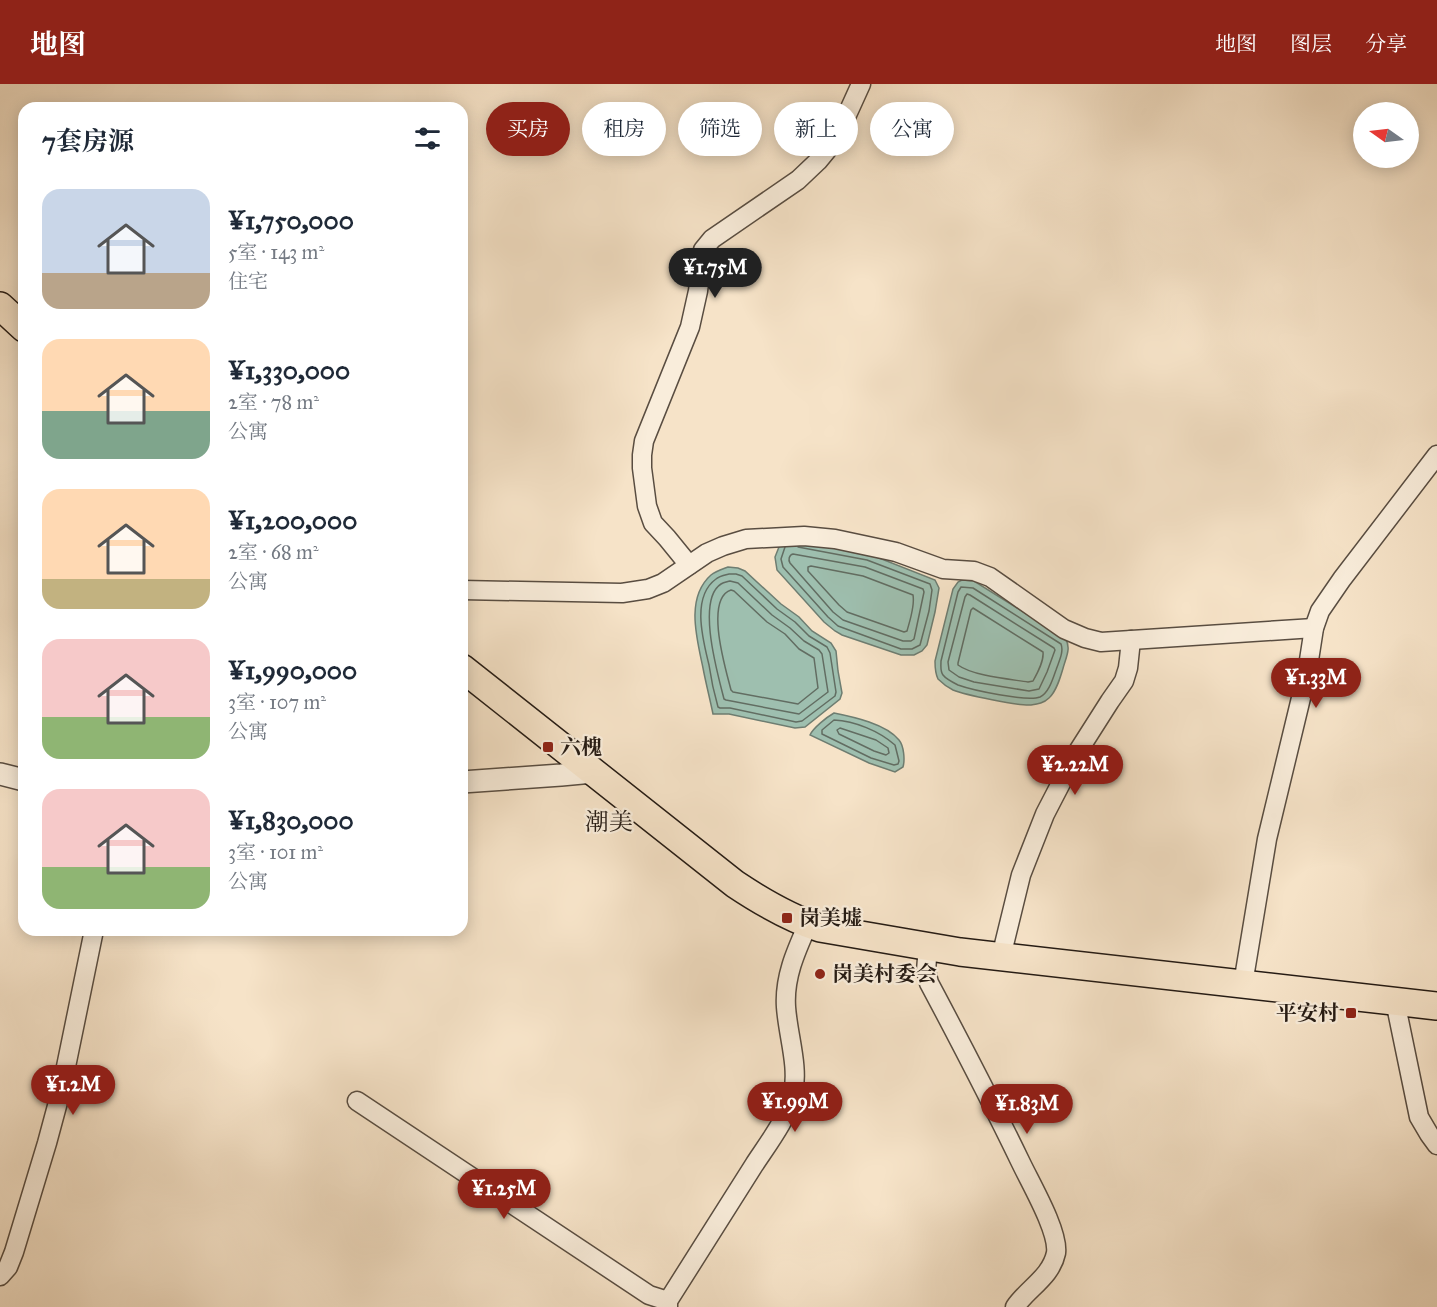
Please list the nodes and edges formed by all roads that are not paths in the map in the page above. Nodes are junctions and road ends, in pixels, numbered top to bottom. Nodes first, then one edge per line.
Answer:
1 (861, 84) edge
2 (0, 306) edge
3 (18, 322) edge
4 (1437, 455) edge
5 (689, 565) junction
6 (468, 590) edge
7 (1314, 628) junction
8 (1131, 640) junction
9 (468, 673) edge
10 (593, 772) junction
11 (0, 774) edge
12 (18, 778) edge
13 (468, 782) edge
14 (808, 924) junction
15 (93, 936) edge
16 (928, 946) junction
17 (1001, 957) junction
18 (1243, 984) junction
19 (1395, 1001) junction
20 (1437, 1006) edge
21 (357, 1101) dead end
22 (1437, 1144) edge
23 (0, 1276) edge
24 (668, 1304) edge
25 (1015, 1307) edge

1 - 5 street
2 - 3 main road
4 - 7 street
5 - 6 street
5 - 8 street
7 - 8 street
7 - 18 street
8 - 17 street
9 - 10 main road
10 - 13 street
10 - 14 main road
11 - 12 street
14 - 16 main road
14 - 24 street
15 - 23 street
16 - 17 main road
16 - 25 street
17 - 18 main road
18 - 19 main road
19 - 20 main road
19 - 22 street
21 - 24 street

